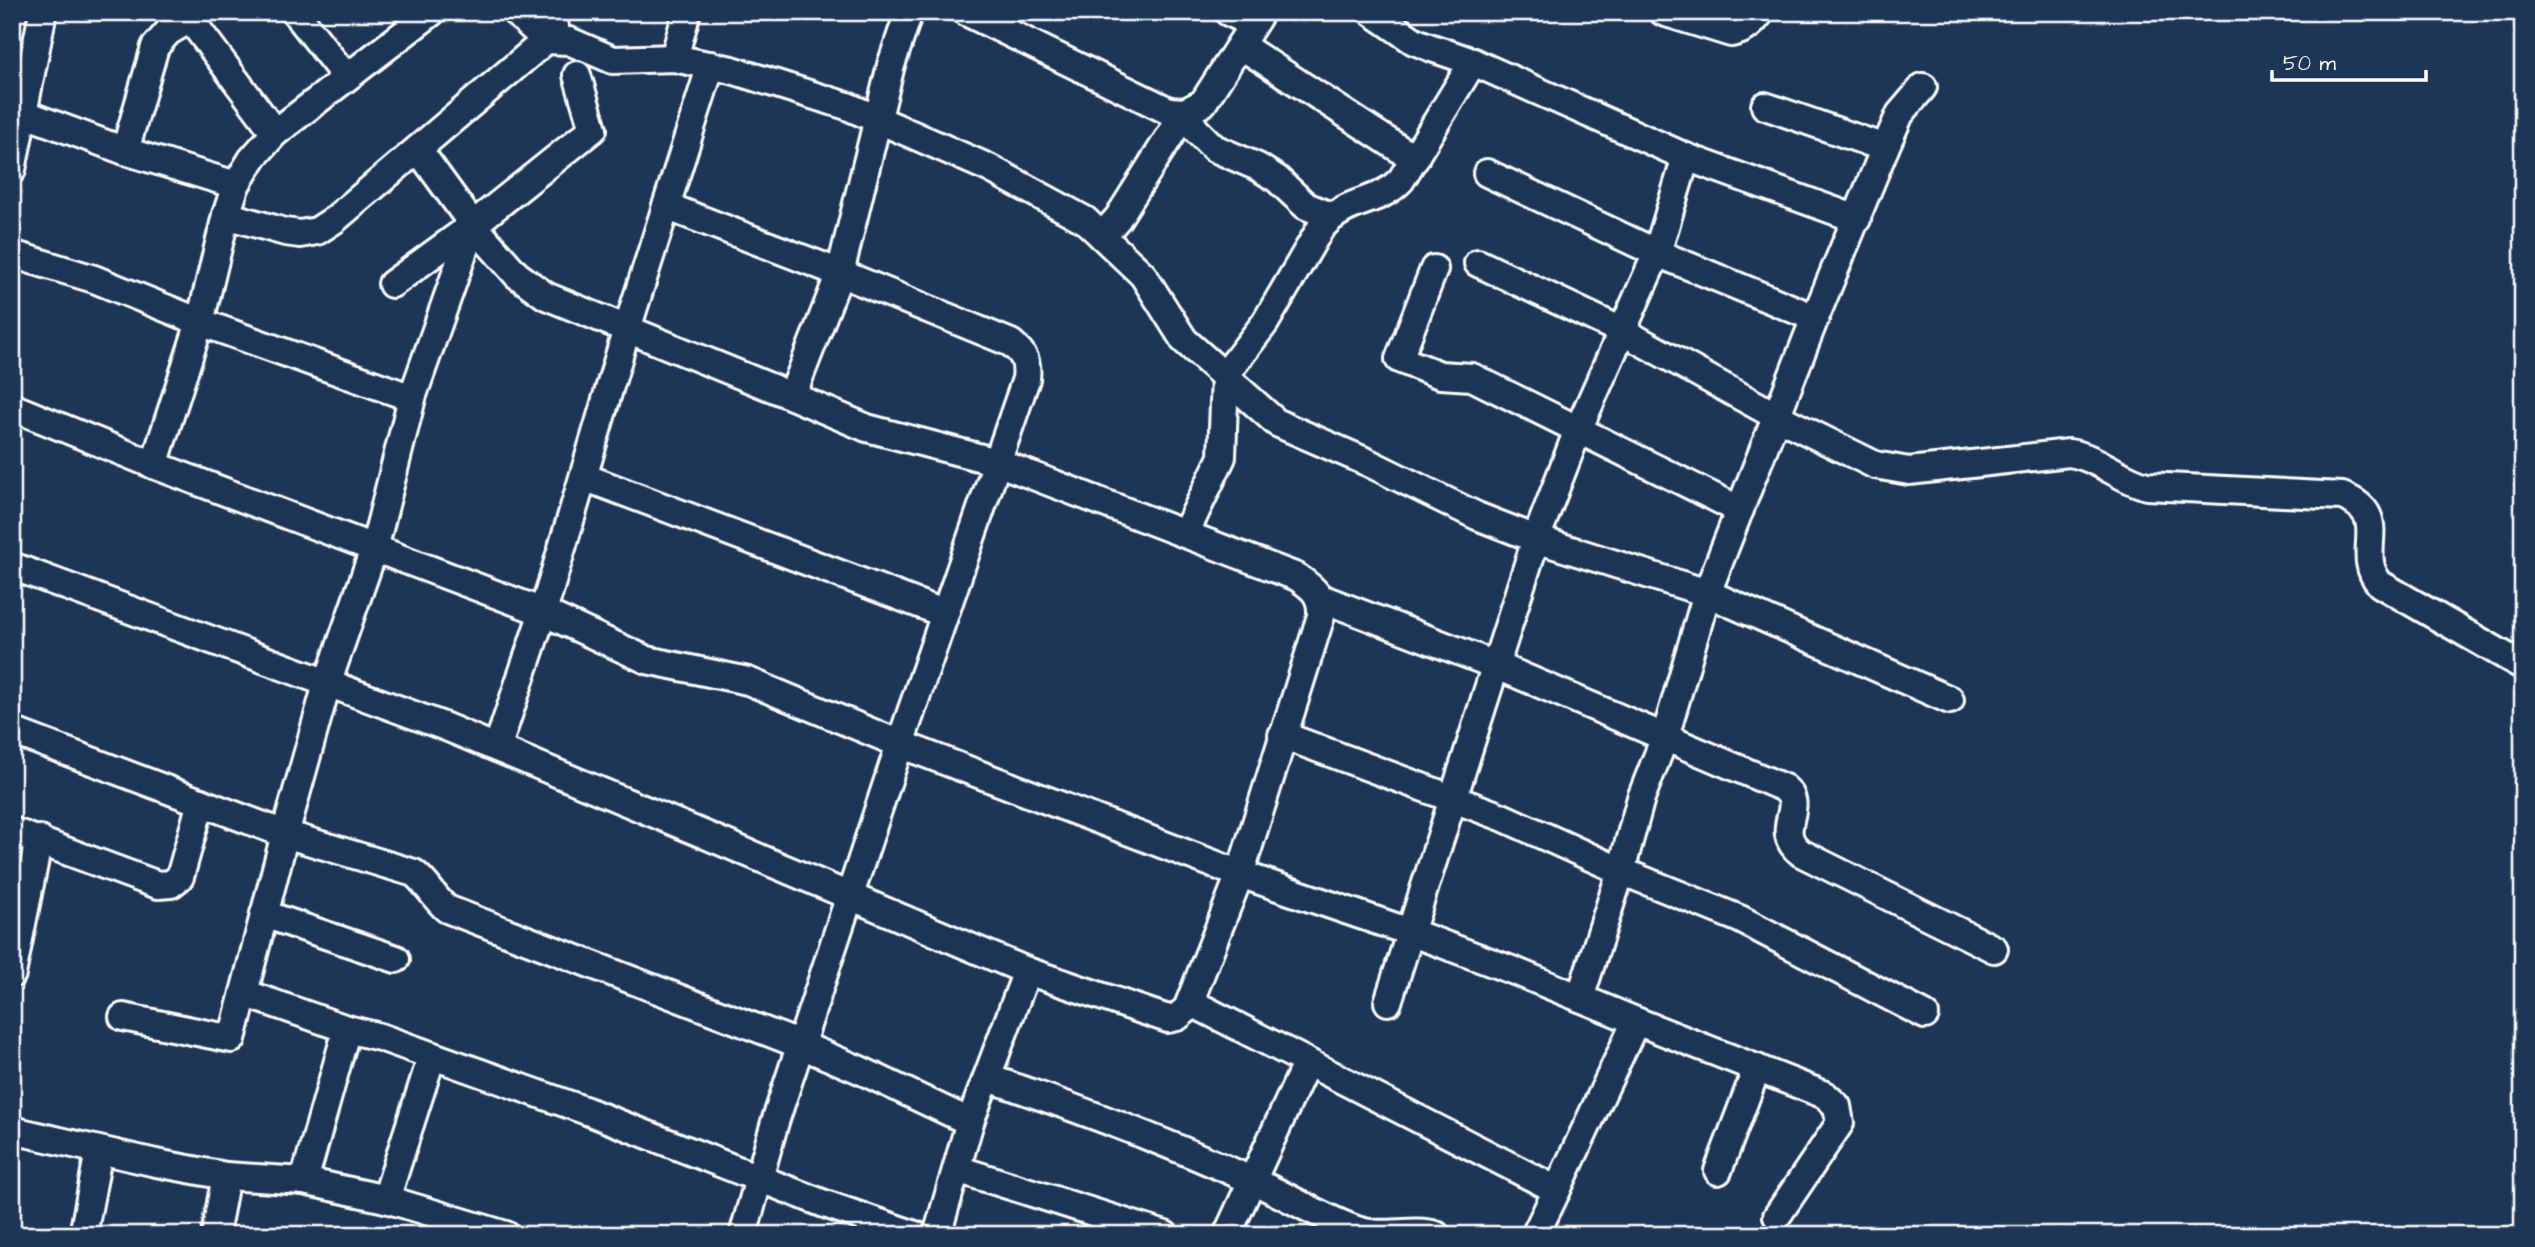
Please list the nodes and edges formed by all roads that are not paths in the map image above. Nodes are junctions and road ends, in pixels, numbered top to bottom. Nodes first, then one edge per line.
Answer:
1 (43, 12) edge
2 (295, 12) edge
3 (432, 12) edge
4 (515, 12) edge
5 (687, 12) edge
6 (909, 12) edge
7 (966, 12) edge
8 (1228, 12) edge
9 (1372, 12) edge
10 (1663, 12) edge
11 (1761, 12) edge
12 (187, 15) edge
13 (1251, 27) edge
14 (553, 30) edge
15 (674, 58) junction
16 (1474, 62) junction
17 (711, 65) junction
18 (577, 75) dead end
19 (346, 77) junction
20 (1923, 87) dead end
21 (1765, 106) dead end
22 (17, 111) edge
23 (1185, 111) junction
24 (876, 119) junction
25 (275, 133) junction
26 (1885, 148) junction
27 (418, 149) junction
28 (125, 150) junction
29 (1686, 157) junction
30 (1415, 159) junction
31 (12, 170) edge
32 (1487, 173) dead end
33 (236, 185) junction
34 (666, 206) junction
35 (226, 215) junction
36 (1331, 216) junction
37 (1857, 219) junction
38 (473, 225) junction
39 (1101, 236) junction
40 (1657, 253) junction
41 (12, 254) edge
42 (1478, 263) dead end
43 (1434, 269) dead end
44 (840, 273) junction
45 (392, 284) dead end
46 (1815, 317) junction
47 (200, 322) junction
48 (627, 328) junction
49 (1622, 331) junction
50 (1225, 375) junction
51 (792, 396) junction
52 (412, 398) junction
53 (12, 407) edge
54 (1777, 417) junction
55 (1578, 430) junction
56 (997, 462) junction
57 (154, 465) junction
58 (584, 477) junction
59 (1740, 510) junction
60 (1185, 534) junction
61 (1535, 539) junction
62 (374, 549) junction
63 (12, 566) edge
64 (1707, 593) junction
65 (1318, 597) junction
66 (543, 612) junction
67 (943, 613) junction
68 (1495, 665) junction
69 (2523, 666) edge
70 (327, 684) junction
71 (1950, 700) dead end
72 (12, 731) edge
73 (1282, 735) junction
74 (1665, 737) junction
75 (900, 744) junction
76 (497, 748) junction
77 (1451, 799) junction
78 (201, 802) junction
79 (12, 831) edge
80 (285, 834) junction
81 (39, 839) junction
82 (1621, 871) junction
83 (1240, 874) junction
84 (850, 897) junction
85 (264, 914) junction
86 (1410, 932) junction
87 (1994, 949) dead end
88 (396, 959) dead end
89 (1027, 971) junction
90 (12, 974) edge
91 (244, 993) junction
92 (1580, 998) junction
93 (1190, 1002) junction
94 (1388, 1002) dead end
95 (1925, 1015) dead end
96 (123, 1017) dead end
97 (1636, 1021) junction
98 (347, 1029) junction
99 (801, 1045) junction
100 (432, 1056) junction
101 (1307, 1062) junction
102 (1757, 1068) junction
103 (988, 1078) junction
104 (970, 1122) junction
105 (12, 1130) edge
106 (99, 1151) junction
107 (957, 1169) junction
108 (1718, 1171) dead end
109 (226, 1176) junction
110 (759, 1178) junction
111 (1252, 1180) junction
112 (304, 1181) junction
113 (1557, 1190) junction
114 (386, 1199) junction
115 (1777, 1216) dead end
116 (83, 1235) edge
117 (215, 1235) edge
118 (506, 1235) edge
119 (743, 1235) edge
120 (915, 1235) edge
121 (937, 1235) edge
122 (1165, 1235) edge
123 (1227, 1235) edge
124 (1436, 1235) edge
125 (1535, 1235) edge

1 - 22 street
2 - 19 street
3 - 19 street
4 - 14 street
5 - 15 street
6 - 24 street
7 - 23 street
8 - 13 street
9 - 16 street
10 - 11 street
12 - 25 street
12 - 28 street
13 - 23 street
13 - 30 street
14 - 15 street
14 - 27 street
15 - 17 street
16 - 29 street
16 - 30 street
17 - 24 street
17 - 34 street
18 - 38 street
19 - 25 street
20 - 26 street
21 - 26 street
22 - 28 street
22 - 31 street
23 - 36 street
23 - 39 street
24 - 39 street
24 - 44 street
25 - 33 street
26 - 37 street
27 - 35 street
27 - 38 street
28 - 33 street
29 - 37 street
29 - 40 street
30 - 36 street
32 - 40 street
33 - 35 street
34 - 44 street
34 - 48 street
35 - 47 street
36 - 50 street
37 - 46 street
38 - 45 street
38 - 48 street
38 - 52 street
39 - 50 street
40 - 46 street
40 - 49 street
41 - 47 street
42 - 49 street
43 - 55 street
44 - 51 street
44 - 56 street
46 - 54 street
47 - 52 street
47 - 57 street
48 - 51 street
48 - 58 street
49 - 54 street
49 - 55 street
50 - 60 street
50 - 61 street
51 - 56 street
52 - 62 street
53 - 57 street
54 - 59 street
54 - 69 street
55 - 59 street
55 - 61 street
56 - 60 street
56 - 67 street
57 - 62 street
58 - 66 street
58 - 67 street
59 - 64 street
60 - 65 street
61 - 64 street
61 - 68 street
62 - 66 street
62 - 70 street
63 - 70 street
64 - 71 street
64 - 74 street
65 - 68 street
65 - 73 street
66 - 75 street
66 - 76 street
67 - 75 street
68 - 74 street
68 - 77 street
70 - 76 street
70 - 80 street
72 - 78 street
73 - 77 street
73 - 83 street
74 - 82 street
74 - 87 street
75 - 83 street
75 - 84 street
76 - 84 street
77 - 82 street
77 - 86 street
78 - 80 street
78 - 81 street
79 - 81 street
80 - 85 street
80 - 99 street
81 - 90 street
82 - 92 street
82 - 95 street
83 - 86 street
83 - 93 street
84 - 89 street
84 - 99 street
85 - 88 street
85 - 91 street
86 - 92 street
86 - 94 street
89 - 93 street
89 - 103 street
91 - 96 street
91 - 98 street
92 - 97 street
93 - 101 street
97 - 102 street
97 - 113 street
98 - 100 street
98 - 112 street
99 - 104 street
99 - 110 street
100 - 110 street
100 - 114 street
101 - 111 street
101 - 113 street
102 - 108 street
102 - 115 street
103 - 104 street
103 - 111 street
104 - 107 street
105 - 106 street
106 - 109 street
106 - 116 street
107 - 121 street
107 - 122 street
109 - 112 street
109 - 117 street
110 - 119 street
110 - 120 street
111 - 123 street
111 - 124 street
112 - 114 street
113 - 125 street
114 - 118 street

